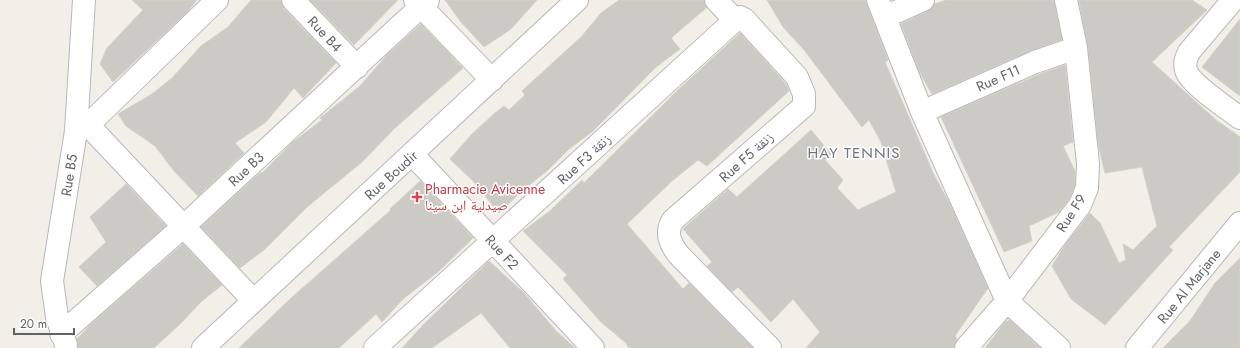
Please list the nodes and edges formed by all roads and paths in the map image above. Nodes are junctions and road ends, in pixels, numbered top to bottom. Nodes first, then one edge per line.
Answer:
1 (217, 0) edge
2 (293, 0) edge
3 (577, 0) edge
4 (716, 0) edge
5 (923, 0) edge
6 (1066, 0) edge
7 (1233, 0) edge
8 (81, 1) edge
9 (421, 2) edge
10 (882, 8) edge
11 (737, 19) junction
12 (1076, 48) junction
13 (356, 67) junction
14 (492, 80) junction
15 (922, 112) junction
16 (1240, 118) edge
17 (82, 122) junction
18 (413, 154) junction
19 (1240, 223) edge
20 (184, 226) junction
21 (493, 242) junction
22 (253, 300) junction
23 (1006, 301) junction
24 (64, 341) edge
25 (203, 348) edge
26 (376, 348) edge
27 (592, 348) edge
28 (770, 348) edge
29 (966, 348) edge
30 (1059, 348) edge
31 (1137, 348) edge

1 - 17 street
2 - 13 street, Rue B4
3 - 14 street, Rue Boudir
4 - 11 street
5 - 10 street
6 - 12 street, Rue F9
7 - 16 street
8 - 17 street, Rue B5
9 - 13 street, Rue B3
9 - 14 street
10 - 15 street
11 - 21 street, Rue F3 زنقة
11 - 28 street, Rue F5 زنقة
12 - 15 street, Rue F11
12 - 23 street, Rue F9
13 - 20 street, Rue B3
14 - 18 street, Rue Boudir
15 - 23 street
17 - 20 street
17 - 24 street, Rue B5
18 - 21 street, Rue F2
18 - 22 street, Rue Boudir
19 - 31 street, Rue Al Marjane
20 - 22 street
20 - 24 street, Rue B3
21 - 26 street, Rue F3 زنقة
21 - 27 street, Rue F2
22 - 25 street, Rue Boudir
23 - 29 street, Rue F9
23 - 30 street

